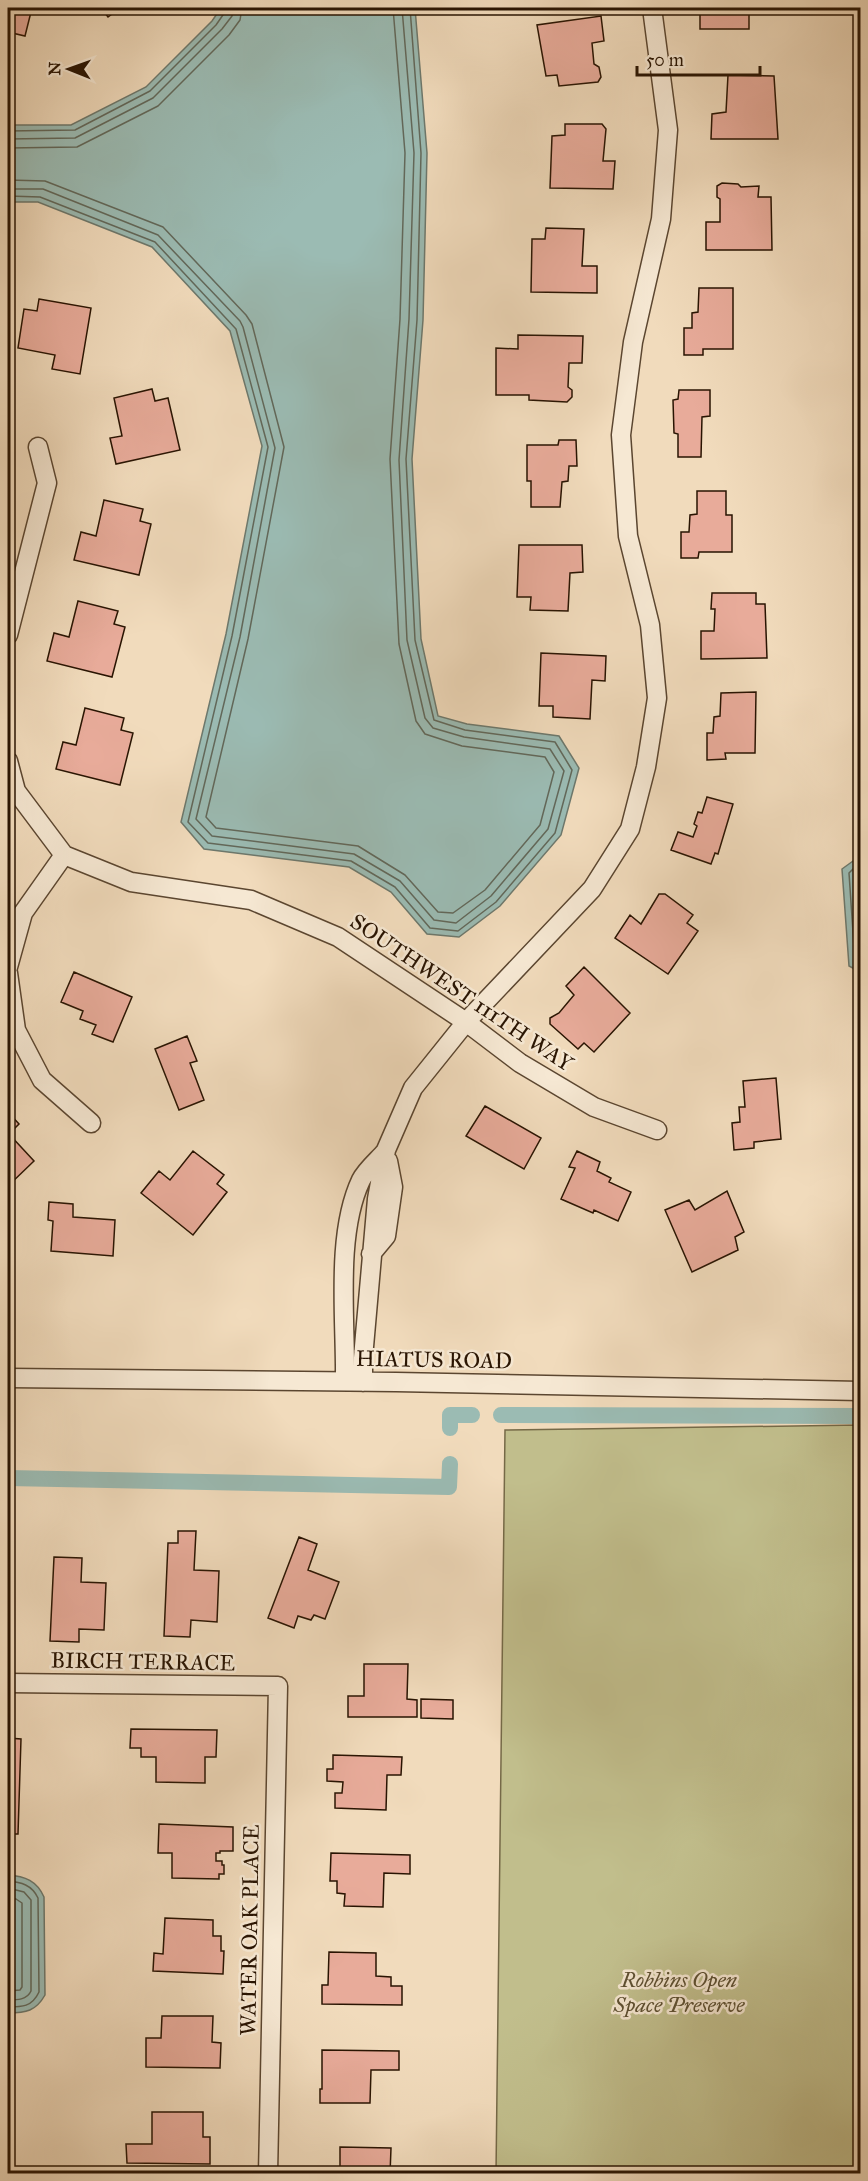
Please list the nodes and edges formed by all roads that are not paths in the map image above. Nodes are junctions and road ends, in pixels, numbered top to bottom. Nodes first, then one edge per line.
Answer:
1 (652, 8) edge
2 (38, 447) dead end
3 (8, 635) edge
4 (8, 761) edge
5 (64, 855) junction
6 (8, 967) edge
7 (8, 973) edge
8 (466, 1022) junction
9 (91, 1123) dead end
10 (657, 1130) dead end
11 (386, 1150) junction
12 (8, 1378) edge
13 (354, 1382) junction
14 (861, 1391) edge
15 (8, 1683) edge
16 (278, 1686) joint
17 (268, 2174) edge

1 - 8 street
2 - 3 street
4 - 5 street
5 - 6 street
5 - 8 street, SOUTHWEST 111TH WAY
7 - 9 street
8 - 10 street, SOUTHWEST 111TH WAY
8 - 11 street
11 - 13 street
11 - 13 street
12 - 13 street, HIATUS ROAD
13 - 14 street, HIATUS ROAD
15 - 16 street, BIRCH TERRACE
16 - 17 street, WATER OAK PLACE

